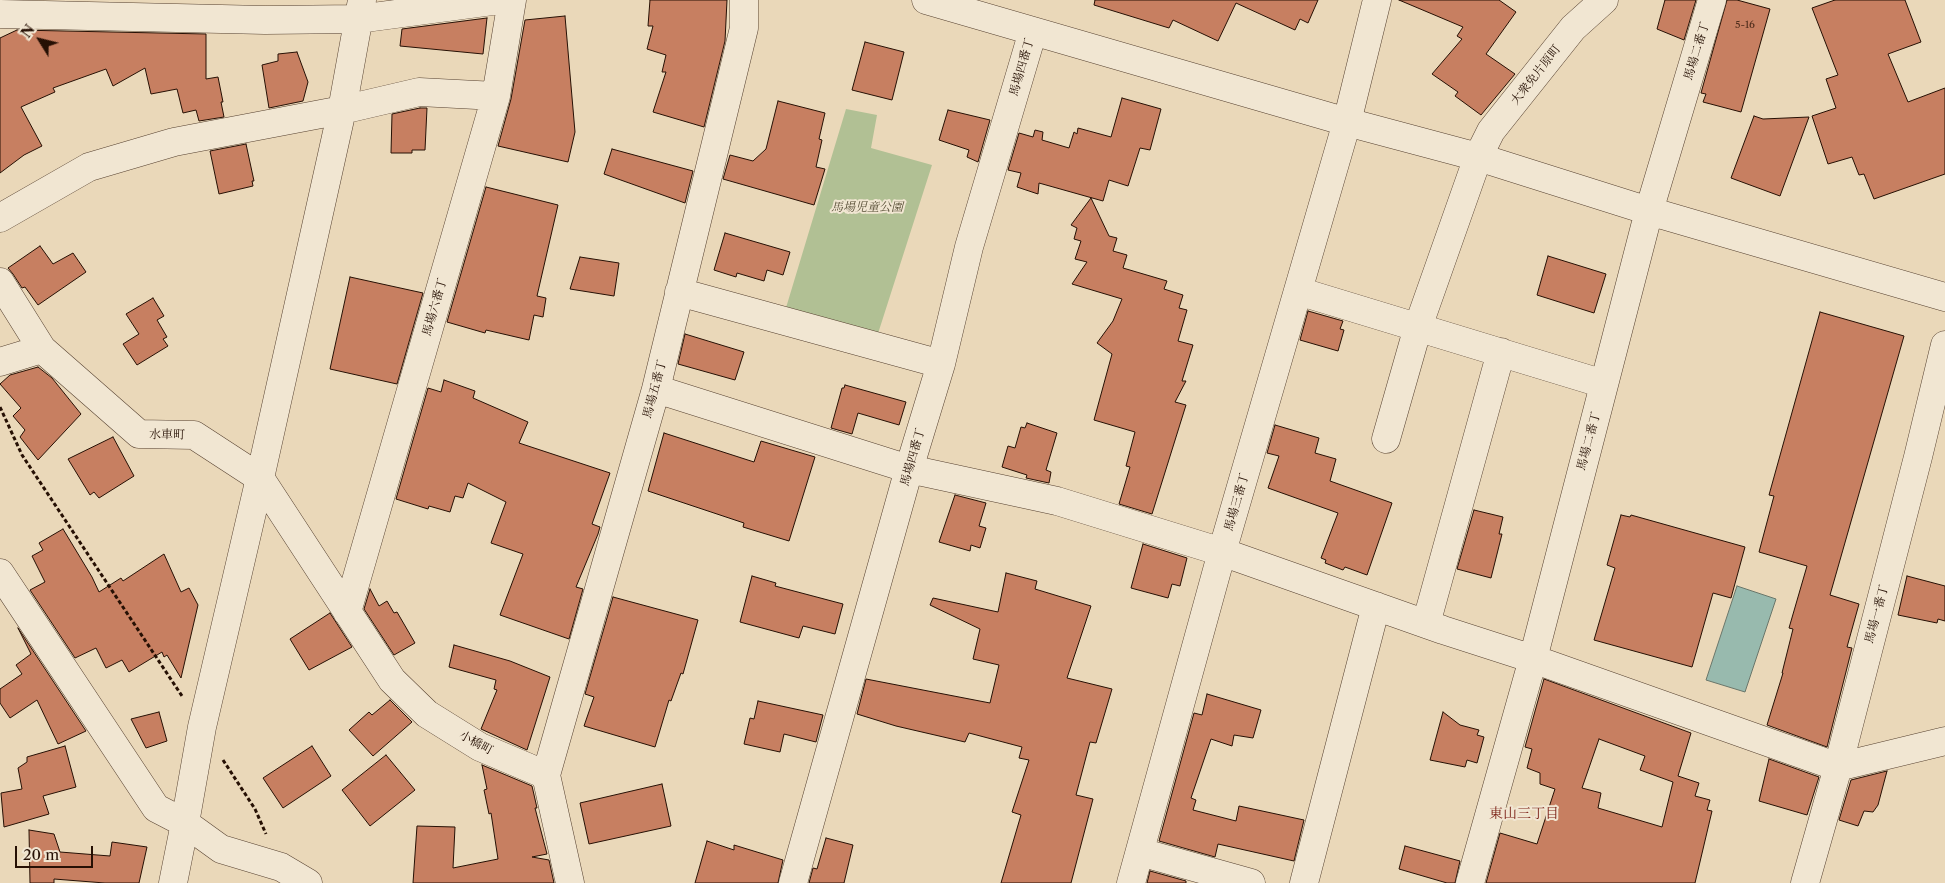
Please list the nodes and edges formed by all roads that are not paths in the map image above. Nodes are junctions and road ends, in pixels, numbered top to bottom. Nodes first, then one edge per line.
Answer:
1 (300, 0) edge
2 (500, 0) edge
3 (512, 0) edge
4 (744, 0) edge
5 (926, 0) edge
6 (1377, 0) edge
7 (1604, 0) edge
8 (1712, 0) edge
9 (360, 9) edge
10 (0, 14) edge
11 (1032, 31) junction
12 (496, 96) junction
13 (342, 110) junction
14 (1347, 122) junction
15 (1478, 157) junction
16 (1649, 211) junction
17 (0, 218) edge
18 (0, 282) edge
19 (1298, 291) junction
20 (679, 292) junction
21 (1945, 297) edge
22 (1418, 327) junction
23 (1945, 345) edge
24 (42, 349) junction
25 (1501, 352) junction
26 (0, 362) edge
27 (941, 364) junction
28 (1604, 384) junction
29 (656, 389) junction
30 (1386, 439) dead end
31 (909, 468) junction
32 (260, 478) junction
33 (1222, 552) junction
34 (0, 573) edge
35 (1376, 606) junction
36 (347, 612) junction
37 (1426, 624) junction
38 (1532, 659) junction
39 (1945, 741) edge
40 (1838, 767) junction
41 (546, 775) junction
42 (185, 824) junction
43 (1140, 852) junction
44 (173, 883) edge
45 (308, 883) edge
46 (570, 883) edge
47 (793, 883) edge
48 (1131, 883) edge
49 (1251, 883) edge
50 (1304, 883) edge
51 (1470, 883) edge
52 (1805, 883) edge

1 - 9 street
2 - 9 street
3 - 12 street, 馬場六番丁
4 - 20 street, 馬場五番丁
5 - 11 street
6 - 14 street, 馬場三番丁
7 - 15 street, 大衆免片原町
8 - 16 street, 馬場二番丁
9 - 10 street
9 - 13 street
11 - 14 street
11 - 27 street, 馬場四番丁
12 - 13 street
12 - 36 street, 馬場六番丁
13 - 17 street
13 - 32 street
14 - 15 street
14 - 19 street, 馬場三番丁
15 - 16 street
15 - 22 street, 大衆免片原町
16 - 21 street
16 - 28 street, 馬場二番丁
18 - 24 street, 水車町
19 - 22 street
19 - 33 street, 馬場三番丁
20 - 27 street
20 - 29 street, 馬場五番丁
22 - 25 street
22 - 30 street, 大衆免片原町
23 - 40 street, 馬場一番丁
24 - 26 street
24 - 32 street, 水車町
25 - 28 street
25 - 37 street
27 - 31 street, 馬場四番丁
28 - 38 street, 馬場二番丁
29 - 31 street
29 - 41 street, 馬場五番丁
31 - 33 street
31 - 47 street, 馬場四番丁
32 - 36 street, 水車町
32 - 42 street
33 - 35 street
33 - 43 street, 馬場三番丁
34 - 42 street
35 - 37 street
35 - 50 street
36 - 41 street, 小橋町
37 - 38 street
38 - 40 street
38 - 51 street, 馬場二番丁
39 - 40 street
40 - 52 street, 馬場一番丁
41 - 46 street
42 - 44 street
42 - 45 street
43 - 48 street, 馬場三番丁
43 - 49 street

